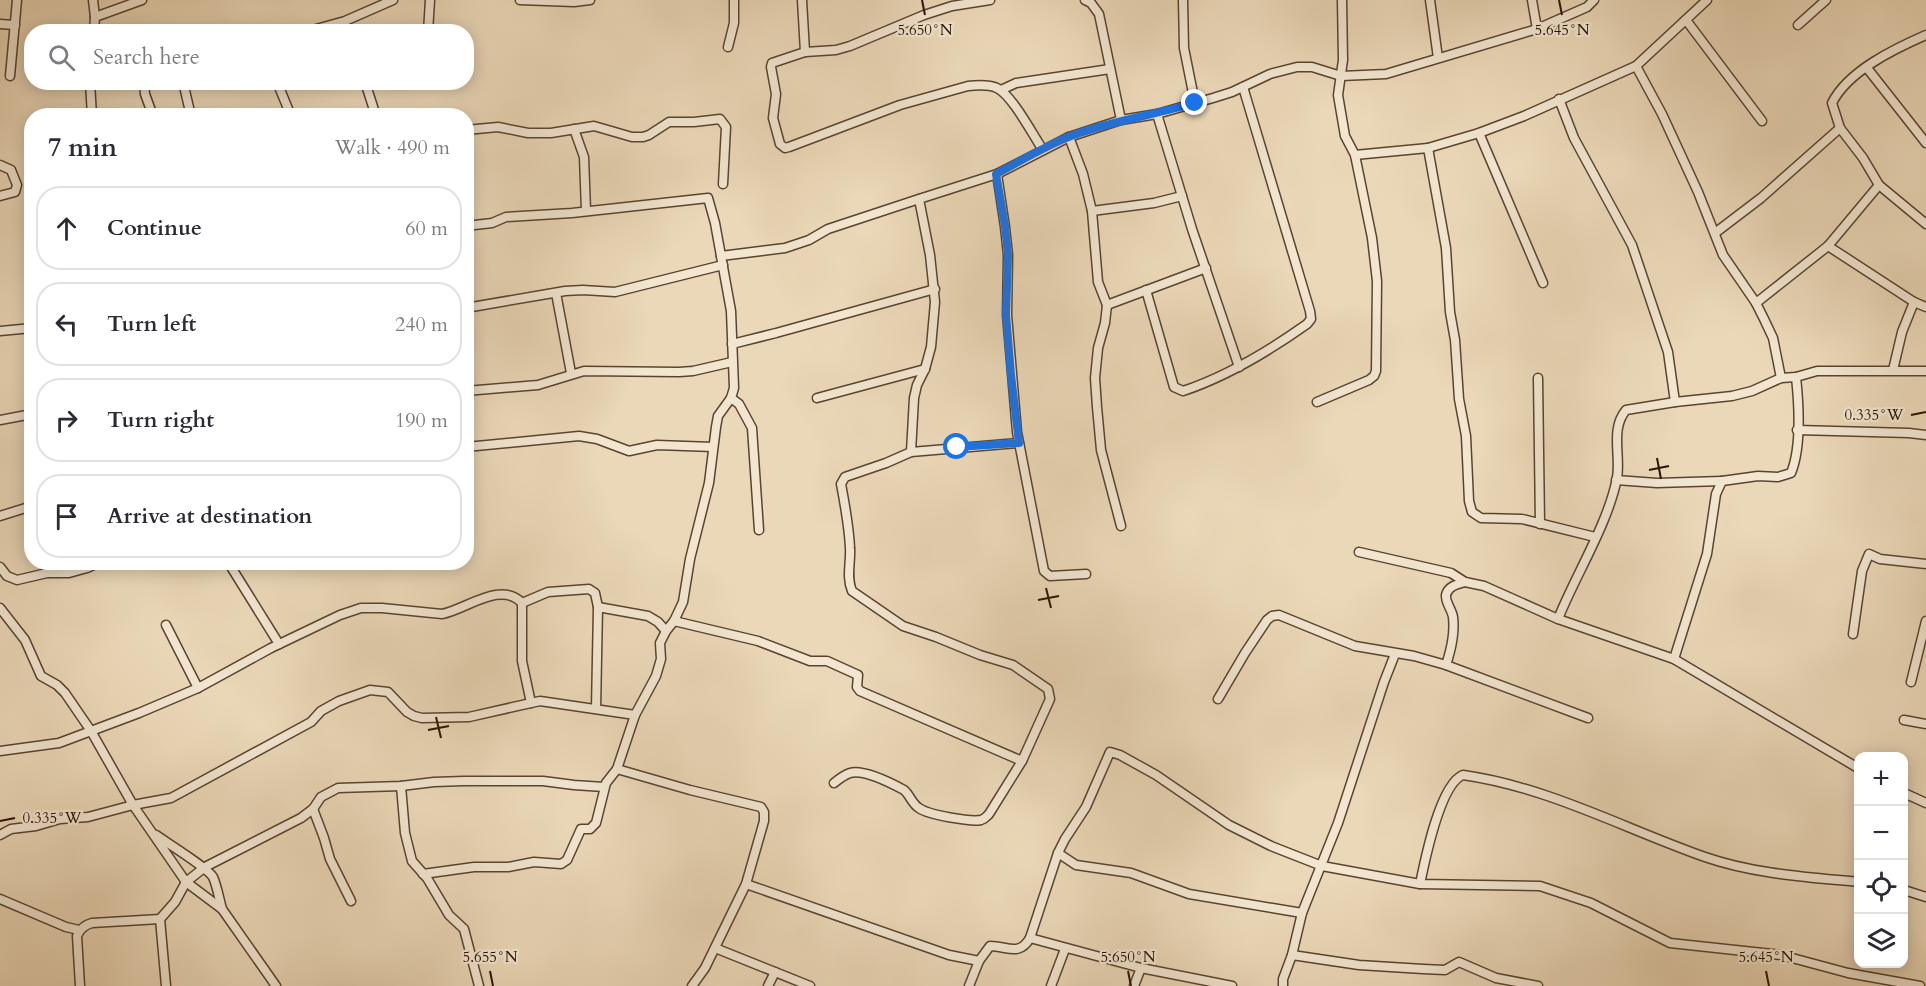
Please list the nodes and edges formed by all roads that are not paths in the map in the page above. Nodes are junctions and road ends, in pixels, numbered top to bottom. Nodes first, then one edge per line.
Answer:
1 (17, 0) edge
2 (93, 0) edge
3 (142, 0) edge
4 (393, 0) edge
5 (430, 0) edge
6 (520, 0) edge
7 (590, 0) edge
8 (734, 0) edge
9 (802, 0) edge
10 (990, 0) edge
11 (1085, 0) edge
12 (1183, 0) edge
13 (1342, 0) edge
14 (1430, 0) edge
15 (1532, 0) edge
16 (1594, 0) edge
17 (1707, 0) edge
18 (1826, 0) edge
19 (95, 17) junction
20 (1686, 20) junction
21 (345, 21) junction
22 (0, 24) edge
23 (95, 24) edge
24 (334, 24) edge
25 (344, 24) edge
26 (428, 24) edge
27 (15, 25) junction
28 (1798, 25) dead end
29 (1537, 29) junction
30 (1926, 35) edge
31 (728, 47) dead end
32 (805, 52) junction
33 (1438, 58) junction
34 (1636, 66) junction
35 (1867, 68) junction
36 (1110, 69) junction
37 (10, 76) dead end
38 (1341, 76) junction
39 (1243, 87) junction
40 (90, 90) edge
41 (145, 90) edge
42 (185, 90) edge
43 (280, 90) edge
44 (368, 90) edge
45 (1001, 90) junction
46 (1559, 99) junction
47 (1195, 103) junction
48 (92, 108) edge
49 (150, 108) edge
50 (189, 108) edge
51 (288, 108) edge
52 (373, 108) edge
53 (1157, 114) junction
54 (1121, 120) junction
55 (1762, 121) dead end
56 (1839, 128) junction
57 (574, 129) junction
58 (474, 130) edge
59 (1479, 133) junction
60 (1069, 137) junction
61 (1926, 143) edge
62 (1428, 148) junction
63 (1043, 150) junction
64 (1354, 155) junction
65 (0, 165) edge
66 (996, 174) junction
67 (723, 184) dead end
68 (1879, 185) junction
69 (0, 196) edge
70 (1182, 196) junction
71 (919, 199) junction
72 (586, 211) junction
73 (1092, 211) junction
74 (1926, 224) edge
75 (474, 225) edge
76 (1715, 233) junction
77 (1828, 246) junction
78 (722, 261) junction
79 (1206, 268) junction
80 (1543, 283) dead end
81 (935, 289) junction
82 (1146, 290) junction
83 (556, 292) junction
84 (1914, 302) junction
85 (1756, 303) junction
86 (1107, 305) junction
87 (474, 307) edge
88 (1926, 308) edge
89 (24, 329) edge
90 (0, 331) edge
91 (732, 344) junction
92 (732, 362) junction
93 (1239, 367) junction
94 (925, 369) junction
95 (1893, 370) junction
96 (1926, 371) edge
97 (571, 374) junction
98 (1796, 377) junction
99 (1538, 378) dead end
100 (1781, 378) junction
101 (474, 390) edge
102 (731, 398) junction
103 (817, 398) dead end
104 (1317, 402) dead end
105 (1675, 402) junction
106 (24, 416) edge
107 (0, 420) edge
108 (1797, 430) junction
109 (1926, 435) edge
110 (1019, 443) junction
111 (474, 446) edge
112 (713, 447) junction
113 (911, 452) junction
114 (1616, 480) junction
115 (1722, 481) junction
116 (24, 508) edge
117 (0, 516) edge
118 (1540, 524) junction
119 (1121, 526) dead end
120 (759, 530) dead end
121 (1595, 537) junction
122 (1359, 552) dead end
123 (1926, 564) edge
124 (0, 567) edge
125 (80, 570) edge
126 (233, 570) edge
127 (1086, 574) dead end
128 (1465, 582) junction
129 (522, 603) junction
130 (598, 607) junction
131 (0, 608) edge
132 (1558, 619) junction
133 (674, 621) junction
134 (1926, 621) edge
135 (166, 625) dead end
136 (666, 631) junction
137 (1853, 634) dead end
138 (279, 644) junction
139 (1395, 654) junction
140 (1674, 659) junction
141 (1446, 665) junction
142 (1911, 681) dead end
143 (198, 688) junction
144 (1218, 699) dead end
145 (531, 703) junction
146 (596, 709) junction
147 (635, 715) junction
148 (1588, 718) dead end
149 (1904, 720) dead end
150 (1926, 724) edge
151 (91, 731) junction
152 (0, 751) edge
153 (1022, 761) junction
154 (1854, 766) edge
155 (617, 769) junction
156 (834, 783) dead end
157 (401, 786) junction
158 (604, 787) junction
159 (1908, 795) edge
160 (1926, 802) edge
161 (133, 805) junction
162 (313, 809) junction
163 (153, 833) junction
164 (0, 835) edge
165 (1058, 853) junction
166 (1322, 866) junction
167 (205, 867) junction
168 (423, 874) junction
169 (186, 882) junction
170 (1854, 882) edge
171 (746, 884) junction
172 (1420, 884) junction
173 (1908, 891) edge
174 (1926, 897) edge
175 (0, 900) edge
176 (351, 901) dead end
177 (222, 909) junction
178 (1302, 914) junction
179 (160, 919) junction
180 (79, 930) junction
181 (1029, 938) junction
182 (715, 948) junction
183 (1065, 949) junction
184 (1292, 955) junction
185 (979, 961) junction
186 (1141, 968) junction
187 (775, 972) junction
188 (81, 986) edge
189 (166, 986) edge
190 (276, 986) edge
191 (478, 986) edge
192 (692, 986) edge
193 (768, 986) edge
194 (810, 986) edge
195 (969, 986) edge
196 (1051, 986) edge
197 (1134, 986) edge
198 (1232, 986) edge
199 (1283, 986) edge
200 (1538, 986) edge
201 (1920, 986) edge

1 - 27 street
2 - 19 street
3 - 19 street
4 - 21 street
5 - 26 street
6 - 7 street
8 - 31 street
9 - 32 street
10 - 32 street
11 - 36 street
12 - 47 street
13 - 38 street
14 - 33 street
15 - 29 street
16 - 29 street
17 - 20 street
18 - 28 street
19 - 23 street
20 - 34 street
20 - 55 street
21 - 24 street
21 - 25 street
22 - 27 street
27 - 37 street
29 - 33 street
30 - 35 street
32 - 45 street
33 - 38 street
34 - 46 street
34 - 76 street
35 - 56 street
35 - 61 street
36 - 45 street
36 - 54 street
38 - 39 street
38 - 64 street
39 - 47 street
39 - 93 street
40 - 48 street
41 - 49 street
42 - 50 street
43 - 51 street
44 - 52 street
45 - 63 street
46 - 59 street
46 - 105 street
47 - 53 street
53 - 54 street
53 - 70 street
54 - 60 street
56 - 68 street
56 - 76 street
57 - 58 street
57 - 67 street
57 - 72 street
59 - 62 street
59 - 80 street
60 - 63 street
60 - 73 street
62 - 64 street
62 - 118 street
63 - 66 street
64 - 104 street
65 - 69 street
66 - 71 street
66 - 110 street
68 - 74 street
68 - 77 street
70 - 73 street
70 - 79 street
71 - 78 street
71 - 81 street
72 - 75 street
72 - 78 street
73 - 86 street
76 - 85 street
77 - 84 street
77 - 85 street
78 - 83 street
78 - 91 street
79 - 82 street
79 - 93 street
81 - 91 street
81 - 94 street
82 - 86 street
82 - 93 street
83 - 87 street
83 - 97 street
84 - 88 street
84 - 95 street
85 - 100 street
86 - 119 street
89 - 90 street
91 - 92 street
92 - 97 street
92 - 102 street
94 - 103 street
94 - 113 street
95 - 96 street
95 - 98 street
97 - 101 street
98 - 100 street
98 - 108 street
99 - 118 street
100 - 105 street
102 - 112 street
102 - 120 street
105 - 114 street
106 - 107 street
108 - 109 street
108 - 115 street
110 - 113 street
110 - 127 street
111 - 112 street
112 - 133 street
113 - 153 street
114 - 115 street
114 - 121 street
115 - 140 street
116 - 117 street
118 - 121 street
121 - 132 street
122 - 128 street
123 - 137 street
124 - 125 street
126 - 138 street
128 - 132 street
128 - 141 street
129 - 130 street
129 - 138 street
129 - 145 street
130 - 136 street
130 - 146 street
131 - 151 street
132 - 140 street
133 - 136 street
133 - 153 street
134 - 142 street
135 - 143 street
136 - 147 street
138 - 143 street
139 - 141 street
139 - 144 street
139 - 166 street
140 - 154 street
141 - 148 street
143 - 151 street
145 - 146 street
145 - 161 street
146 - 147 street
147 - 155 street
149 - 150 street
151 - 152 street
151 - 161 street
153 - 156 street
155 - 158 street
155 - 171 street
157 - 158 street
157 - 162 street
157 - 168 street
158 - 168 street
159 - 160 street
161 - 163 street
161 - 164 street
162 - 167 street
162 - 176 street
163 - 167 street
163 - 169 street
165 - 166 street
165 - 178 street
165 - 181 street
166 - 172 street
166 - 178 street
167 - 169 street
167 - 177 street
168 - 191 street
169 - 177 street
169 - 179 street
170 - 172 street
171 - 182 street
171 - 185 street
172 - 201 street
173 - 174 street
175 - 180 street
177 - 190 street
178 - 184 street
179 - 180 street
179 - 189 street
180 - 188 street
181 - 183 street
181 - 185 street
182 - 187 street
182 - 192 street
183 - 186 street
183 - 196 street
184 - 199 street
184 - 200 street
185 - 195 street
186 - 197 street
186 - 198 street
187 - 193 street
187 - 194 street

